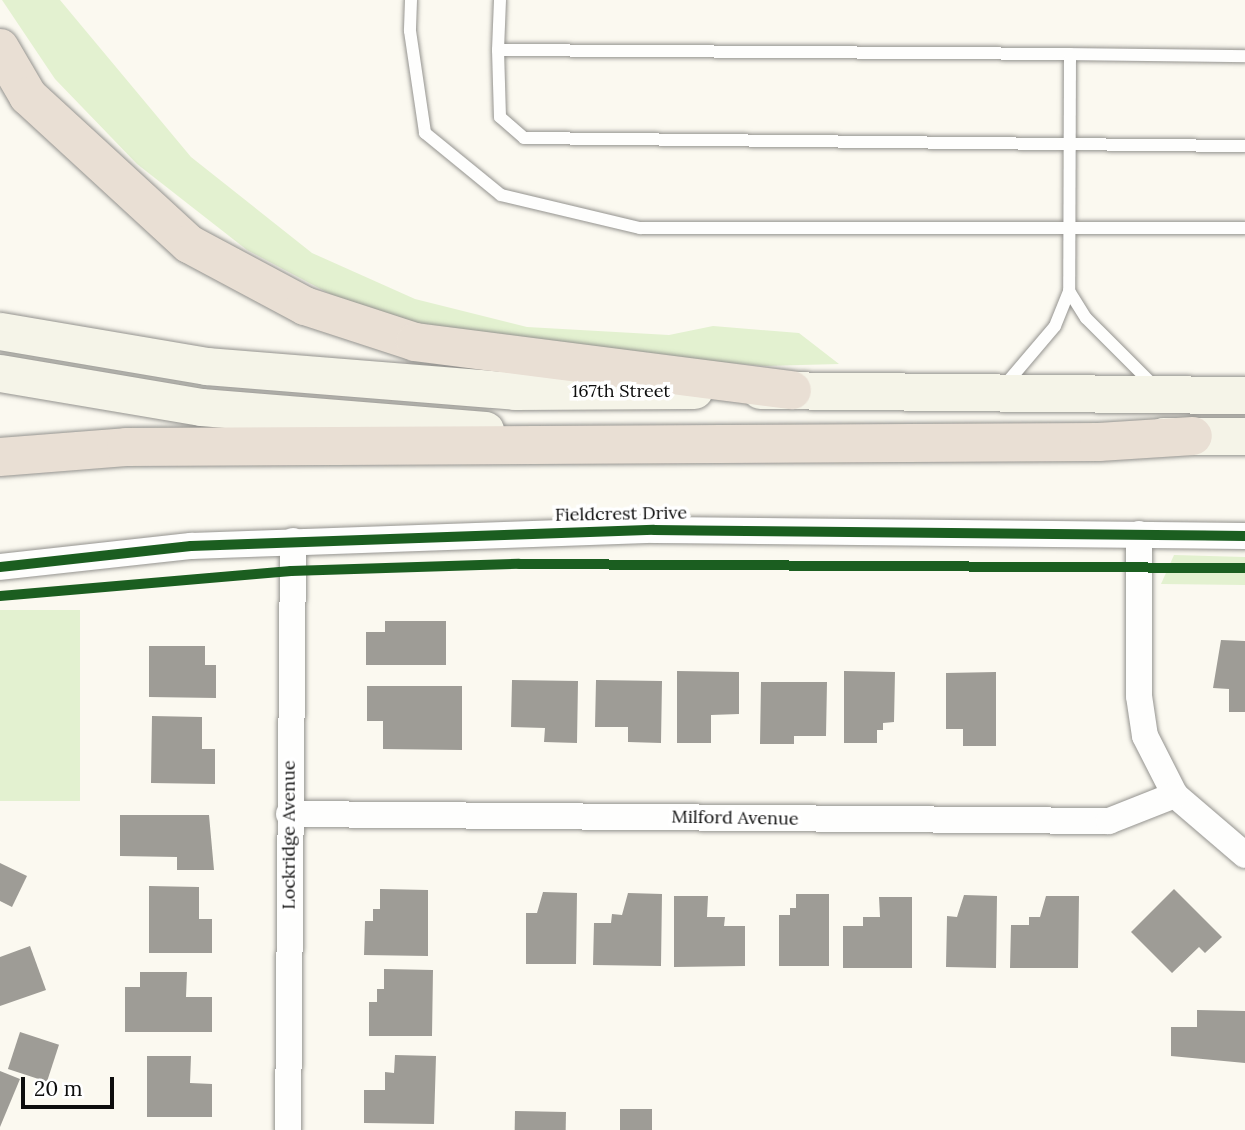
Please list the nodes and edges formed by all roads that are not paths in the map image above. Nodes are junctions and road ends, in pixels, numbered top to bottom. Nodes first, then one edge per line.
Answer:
1 (411, 0) edge
2 (500, 0) edge
3 (0, 48) edge
4 (498, 50) junction
5 (1070, 54) junction
6 (1245, 56) edge
7 (1070, 146) junction
8 (1245, 146) edge
9 (1070, 228) junction
10 (1245, 228) edge
11 (1069, 291) junction
12 (0, 331) edge
13 (0, 373) edge
14 (792, 390) junction
15 (998, 393) junction
16 (1163, 395) junction
17 (1245, 395) edge
18 (1193, 436) junction
19 (1245, 436) edge
20 (0, 457) edge
21 (1139, 534) junction
22 (1245, 536) edge
23 (293, 541) junction
24 (0, 567) edge
25 (1175, 794) junction
26 (289, 814) junction
27 (1245, 855) edge
28 (288, 1130) edge

1 - 9 lane
2 - 4 lane
3 - 14 highway
4 - 5 lane
4 - 7 lane
5 - 6 lane
5 - 7 lane
7 - 8 lane
7 - 9 lane
9 - 10 lane
9 - 11 lane
11 - 15 lane
11 - 16 lane
12 - 14 main road, 167th Street
13 - 18 main road
14 - 15 main road, 167th Street
15 - 16 main road, 167th Street
16 - 17 main road, 167th Street
18 - 19 main road
18 - 20 highway
21 - 22 street, Fieldcrest Drive
21 - 23 street, Fieldcrest Drive
21 - 25 street
23 - 24 street, Fieldcrest Drive
23 - 26 street, Lockridge Avenue
25 - 26 street, Milford Avenue
25 - 27 street
26 - 28 street, Lockridge Avenue

